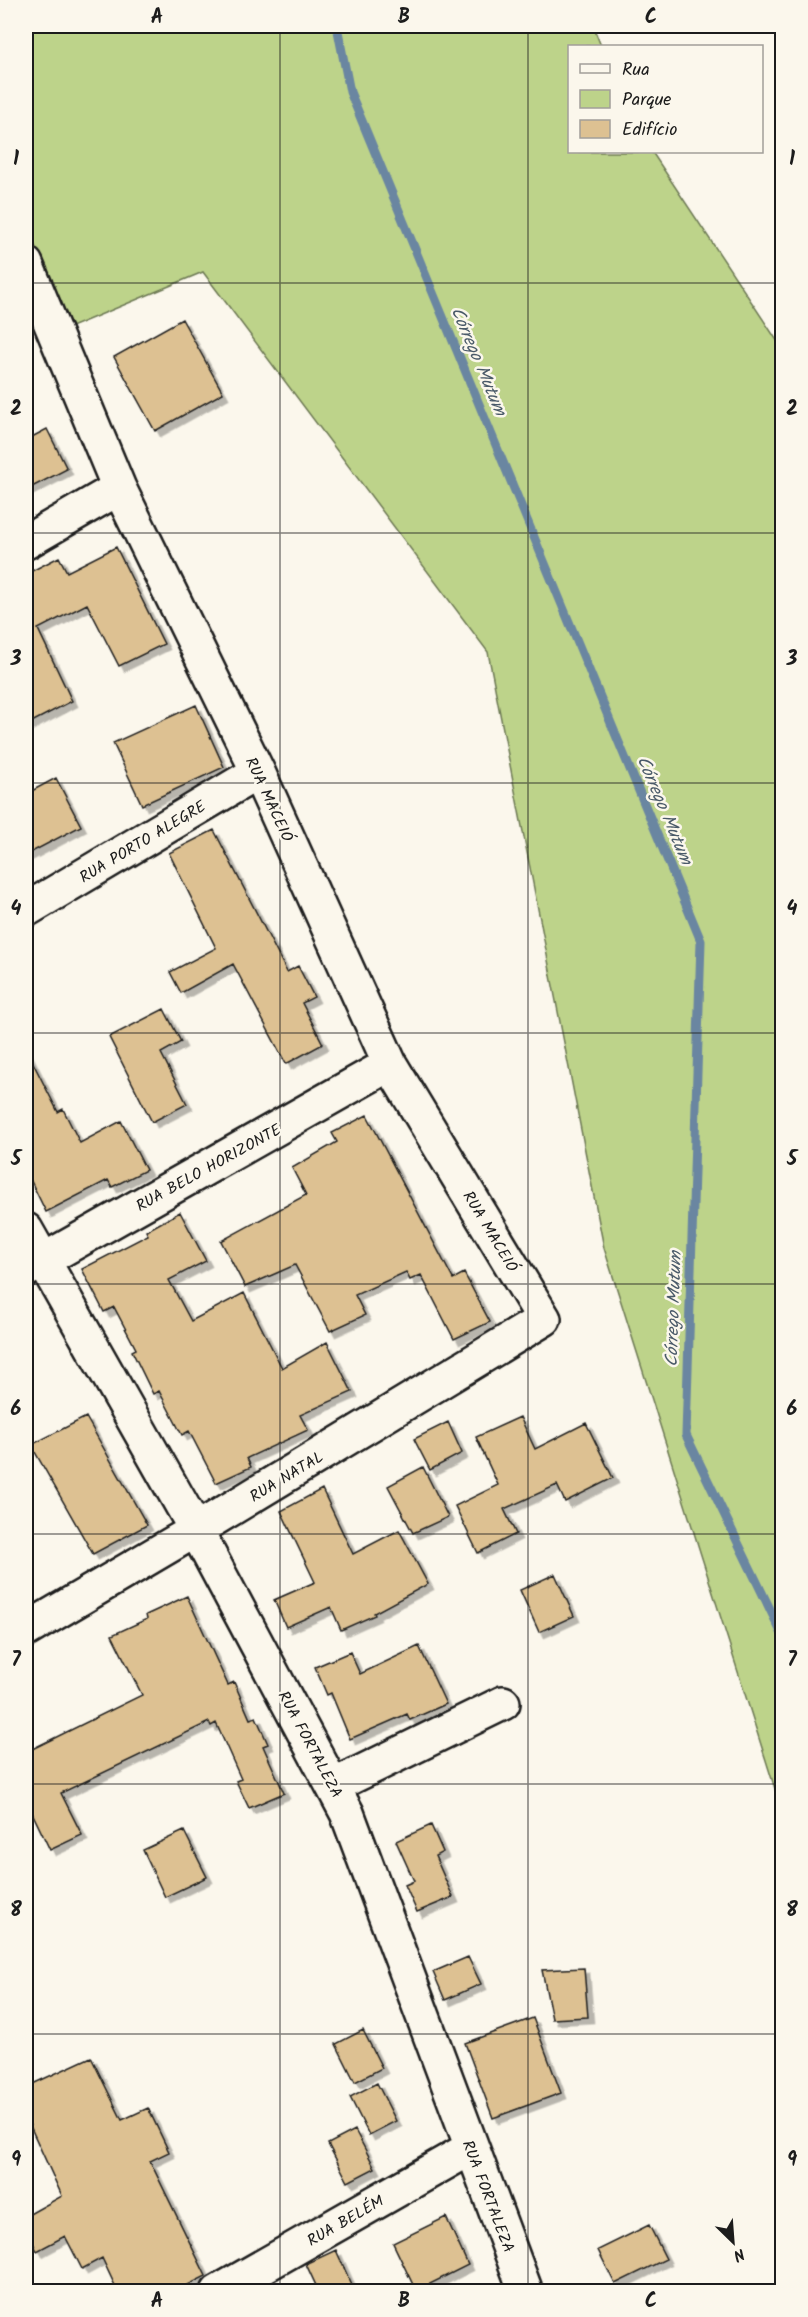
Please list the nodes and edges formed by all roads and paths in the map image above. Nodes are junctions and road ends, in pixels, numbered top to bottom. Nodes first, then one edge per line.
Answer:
1 (26, 264) edge
2 (119, 488) junction
3 (26, 542) edge
4 (258, 771) junction
5 (26, 910) edge
6 (390, 1064) junction
7 (26, 1230) edge
8 (34, 1265) edge
9 (544, 1319) joint
10 (196, 1530) junction
11 (26, 1630) edge
12 (503, 1703) dead end
13 (333, 1786) junction
14 (471, 2148) junction
15 (218, 2292) edge
16 (526, 2292) edge

1 - 2 street, RUA MACEIÓ
2 - 3 street
2 - 4 street, RUA MACEIÓ
4 - 5 street, RUA PORTO ALEGRE
4 - 6 street, RUA MACEIÓ
6 - 8 street, RUA BELO HORIZONTE
6 - 9 street, RUA MACEIÓ
7 - 8 street, RUA FORTALEZA
8 - 10 street, RUA FORTALEZA
9 - 10 street, RUA NATAL
10 - 11 street, RUA NATAL
10 - 13 street, RUA FORTALEZA
12 - 13 street
13 - 14 street, RUA FORTALEZA
14 - 15 street, RUA BELÉM
14 - 16 street, RUA FORTALEZA

